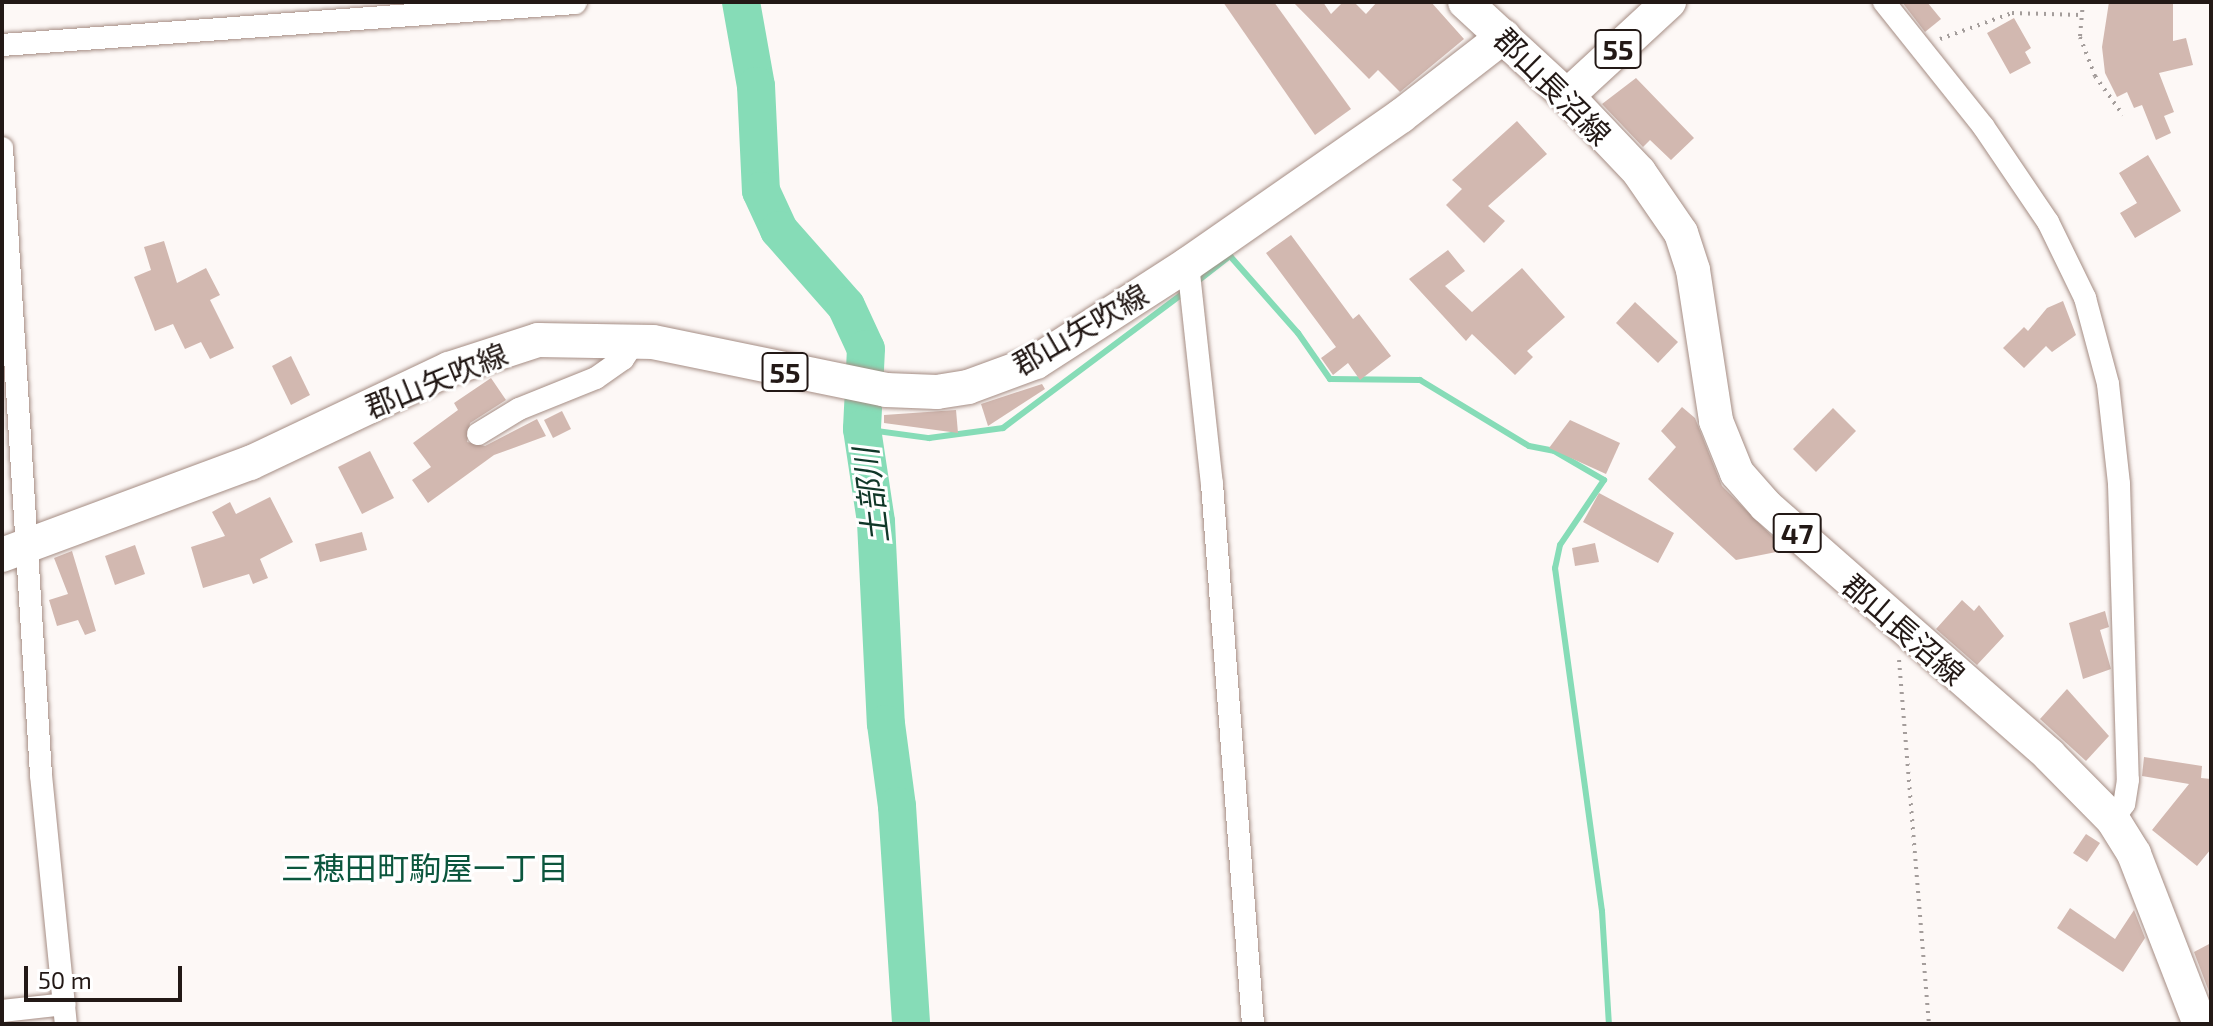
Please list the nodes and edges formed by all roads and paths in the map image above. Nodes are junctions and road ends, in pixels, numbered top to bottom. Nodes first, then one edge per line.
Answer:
1 (1465, 2) edge
2 (1669, 2) edge
3 (1884, 2) edge
4 (2083, 2) edge
5 (575, 3) edge
6 (2080, 15) junction
7 (1504, 36) junction
8 (2, 45) edge
9 (1918, 51) junction
10 (1567, 96) junction
11 (2123, 115) dead end
12 (2, 148) edge
13 (1188, 264) junction
14 (635, 341) junction
15 (478, 434) dead end
16 (15, 549) edge
17 (1901, 627) junction
18 (2113, 820) junction
19 (2, 1011) edge
20 (66, 1014) edge
21 (1253, 1024) edge
22 (1929, 1024) edge
23 (2200, 1024) edge

1 - 7 main road, 郡山長沼線 / 47
2 - 10 main road, 55
3 - 9 street
4 - 6 path
5 - 8 street
6 - 9 path
6 - 11 path
7 - 10 main road, 郡山長沼線 / 47
7 - 13 main road, 郡山矢吹線 / 55
9 - 18 street
10 - 17 main road, 郡山長沼線 / 47
12 - 16 street
13 - 14 main road, 郡山矢吹線 / 55
13 - 21 street
14 - 15 street
14 - 16 main road, 郡山矢吹線 / 55
16 - 20 street
17 - 18 main road, 郡山長沼線 / 47
17 - 22 path
18 - 23 main road, 郡山長沼線 / 47
19 - 20 street

